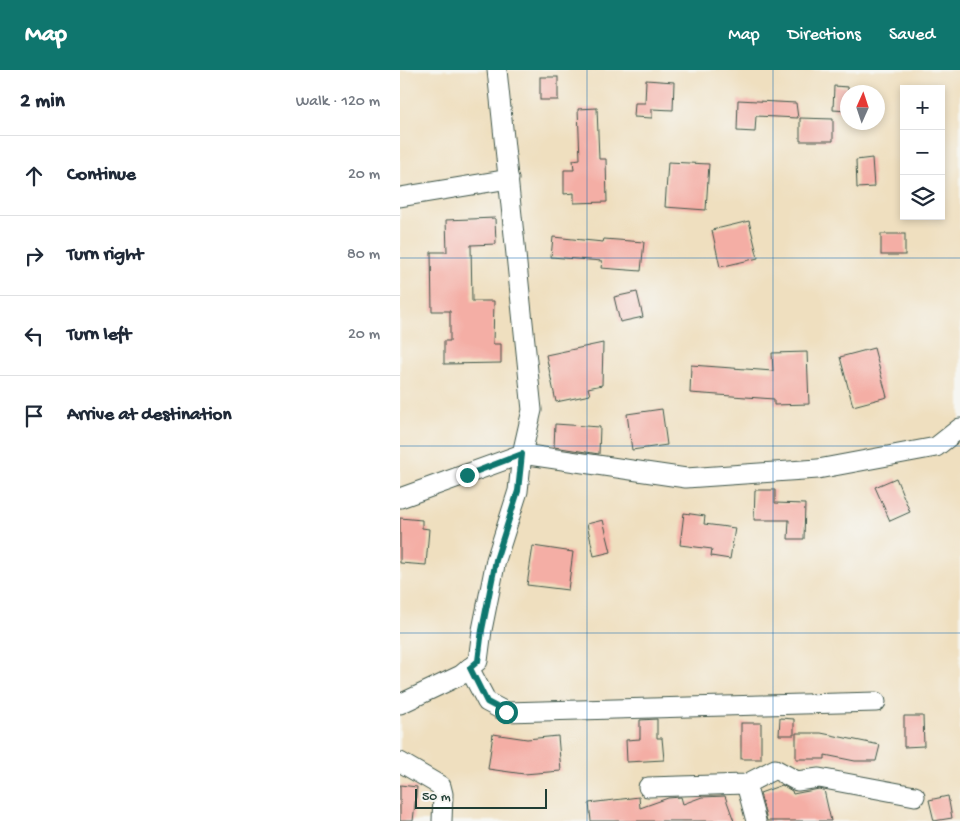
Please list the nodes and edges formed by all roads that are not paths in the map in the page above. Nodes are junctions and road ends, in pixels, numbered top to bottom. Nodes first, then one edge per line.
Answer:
1 (497, 70) edge
2 (509, 180) junction
3 (400, 197) edge
4 (960, 428) edge
5 (522, 454) junction
6 (400, 498) edge
7 (470, 668) junction
8 (876, 702) dead end
9 (400, 704) edge
10 (400, 762) edge
11 (746, 784) junction
12 (648, 786) dead end
13 (915, 796) dead end
14 (442, 821) edge
15 (756, 821) edge

1 - 2 street
2 - 3 street
2 - 5 street
4 - 5 street
5 - 6 street
5 - 7 street
7 - 8 street
7 - 9 street
10 - 14 street
11 - 12 street
11 - 13 street
11 - 15 street

